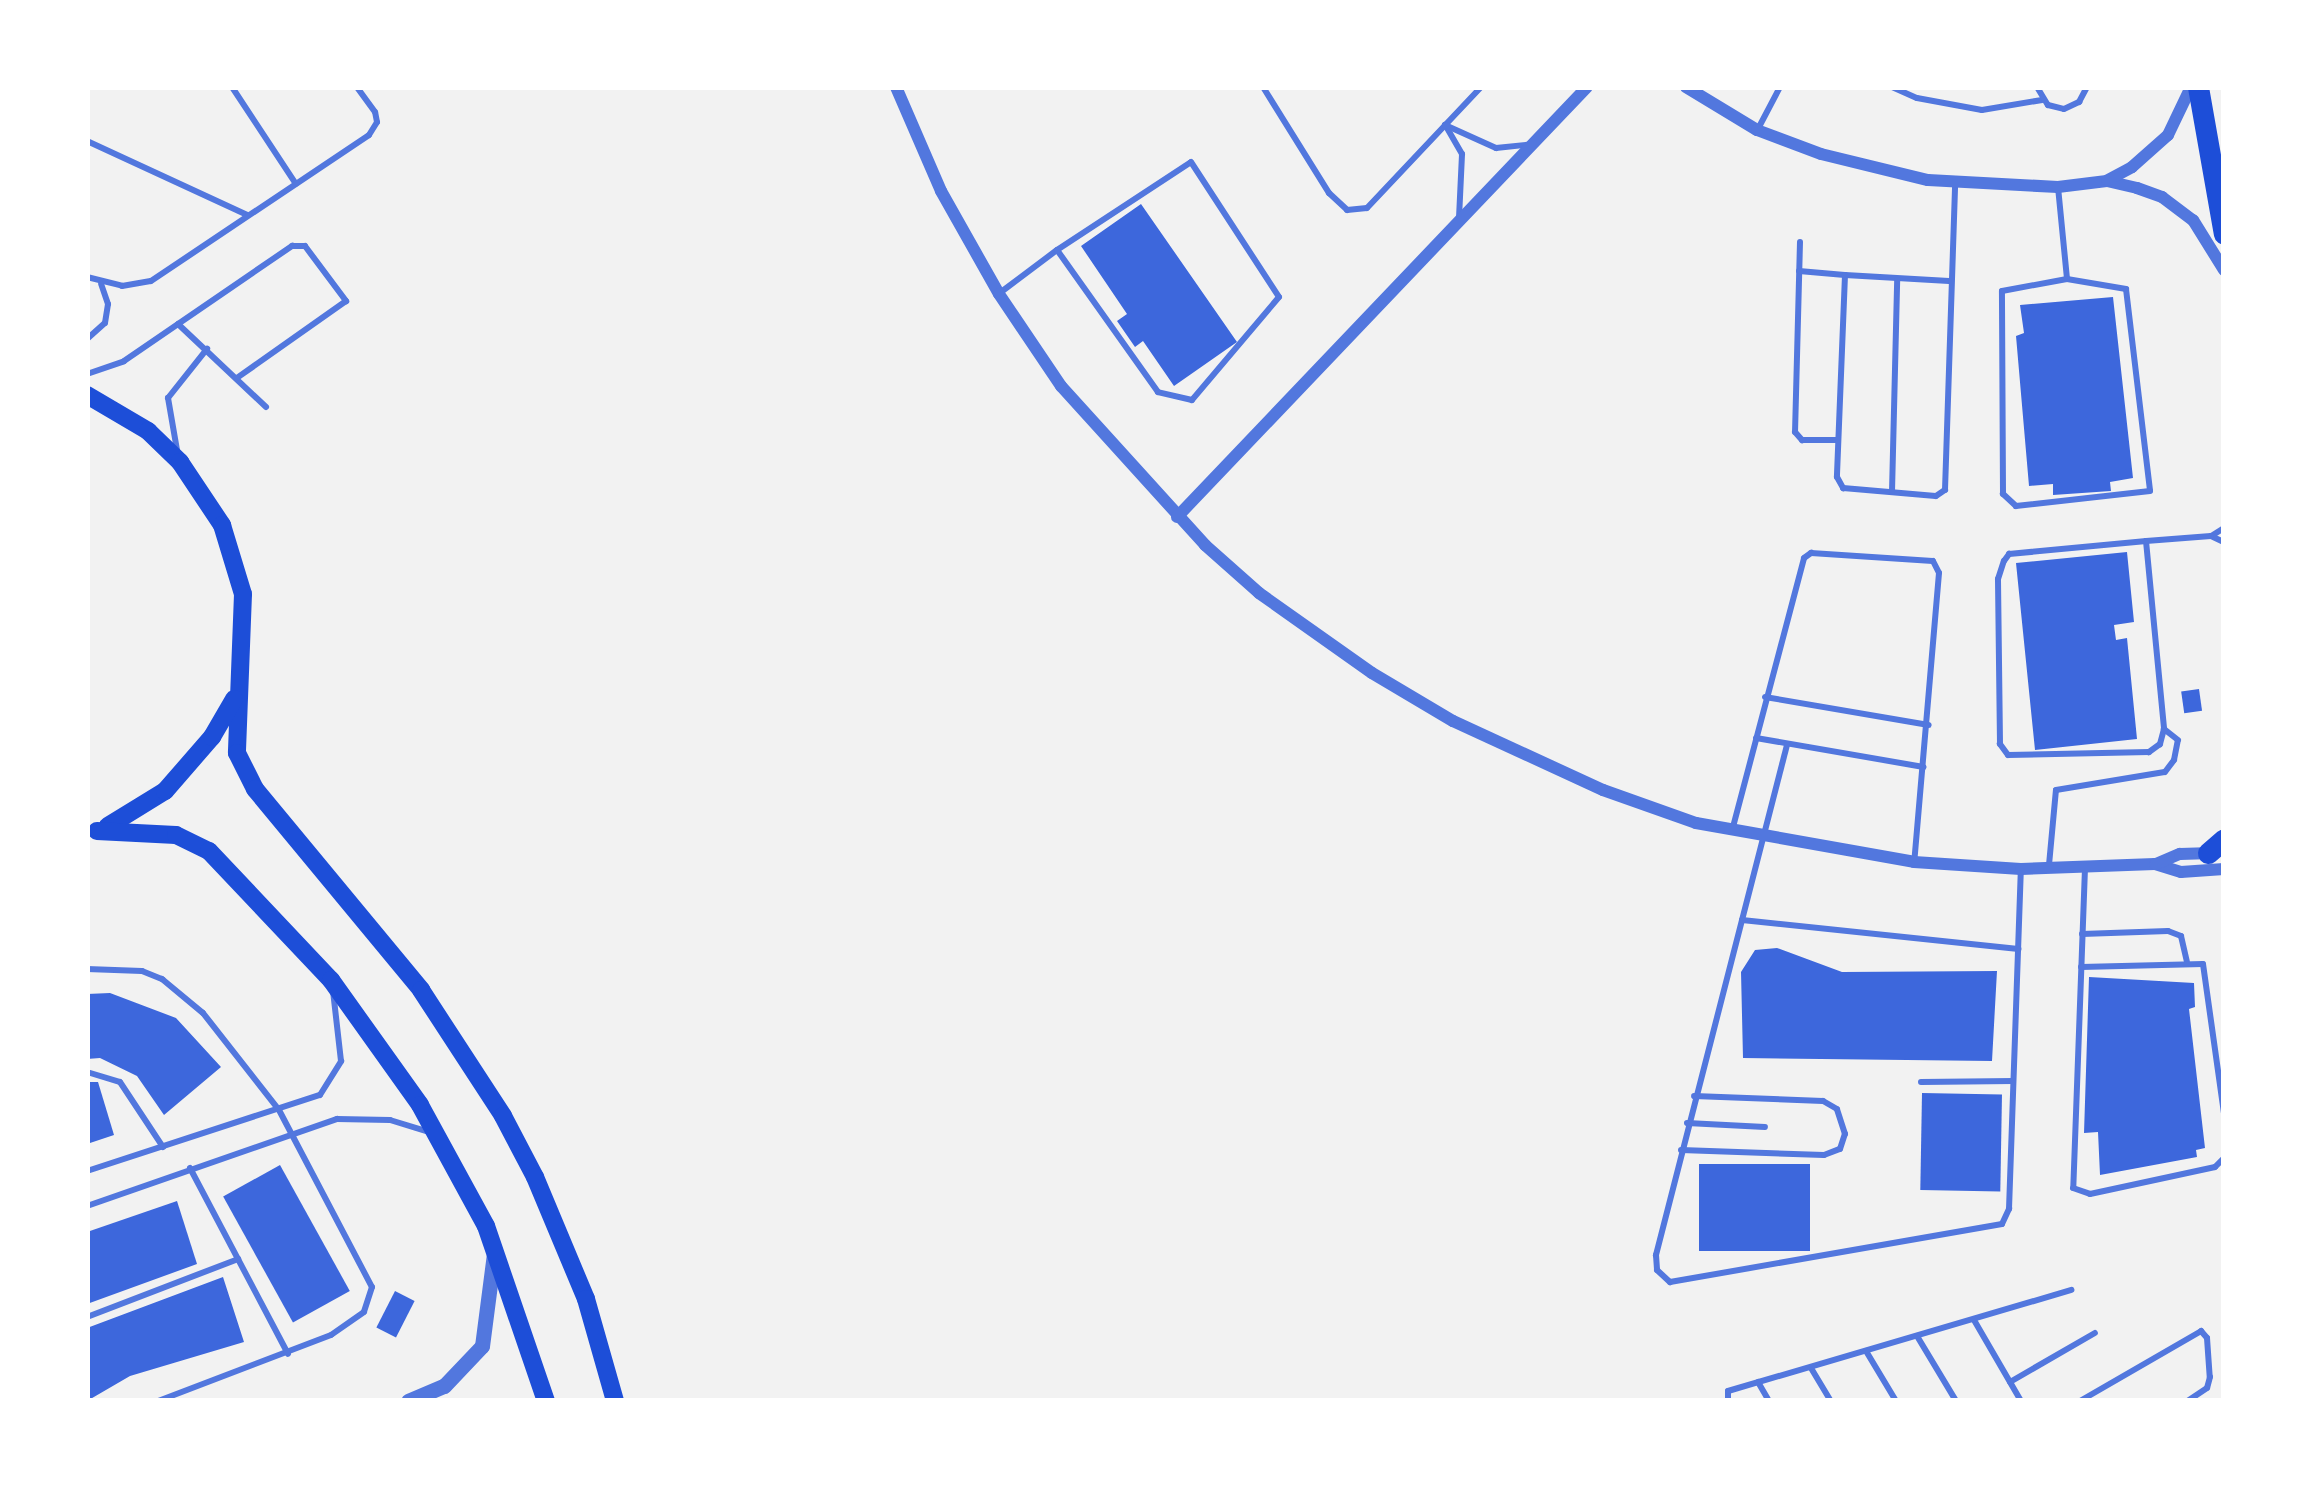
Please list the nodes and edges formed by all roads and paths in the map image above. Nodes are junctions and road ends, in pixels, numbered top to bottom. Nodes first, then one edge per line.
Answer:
1 (232, 87) edge
2 (357, 87) edge
3 (896, 87) edge
4 (1263, 87) edge
5 (1481, 87) edge
6 (1587, 87) edge
7 (1686, 87) edge
8 (1780, 87) edge
9 (1892, 87) edge
10 (2037, 87) edge
11 (2087, 87) edge
12 (2194, 87) edge
13 (2042, 100) junction
14 (1445, 125) junction
15 (1757, 130) junction
16 (87, 141) edge
17 (1533, 144) junction
18 (2107, 181) junction
19 (1955, 183) junction
20 (296, 184) junction
21 (2058, 187) junction
22 (249, 215) junction
23 (1458, 222) junction
24 (2224, 233) edge
25 (1800, 242) dead end
26 (1057, 250) junction
27 (2224, 270) edge
28 (1799, 271) junction
29 (1845, 275) junction
30 (87, 277) edge
31 (1897, 278) junction
32 (2067, 279) junction
33 (1949, 280) junction
34 (101, 284) junction
35 (999, 294) junction
36 (178, 324) junction
37 (87, 339) edge
38 (207, 349) junction
39 (87, 374) edge
40 (237, 378) junction
41 (87, 395) edge
42 (266, 407) dead end
43 (1838, 440) junction
44 (180, 462) junction
45 (1892, 492) junction
46 (1177, 517) junction
47 (2224, 528) edge
48 (2211, 536) junction
49 (2146, 541) junction
50 (2224, 542) edge
51 (236, 695) junction
52 (1765, 697) junction
53 (1929, 725) junction
54 (2164, 729) junction
55 (1756, 738) junction
56 (1787, 746) junction
57 (1924, 767) junction
58 (1732, 830) junction
59 (92, 833) edge
60 (1766, 837) junction
61 (2220, 853) edge
62 (1914, 862) junction
63 (2155, 864) junction
64 (2049, 868) junction
65 (2085, 868) junction
66 (2021, 869) junction
67 (1742, 920) junction
68 (2082, 934) junction
69 (2018, 949) junction
70 (2187, 961) junction
71 (2080, 967) junction
72 (87, 970) edge
73 (331, 980) junction
74 (87, 1072) edge
75 (2014, 1081) junction
76 (1922, 1082) dead end
77 (1694, 1096) junction
78 (279, 1109) junction
79 (2224, 1113) edge
80 (1687, 1123) junction
81 (1765, 1127) dead end
82 (292, 1132) junction
83 (436, 1133) junction
84 (163, 1147) junction
85 (1681, 1150) junction
86 (2224, 1158) edge
87 (190, 1168) junction
88 (87, 1171) edge
89 (87, 1206) edge
90 (494, 1246) junction
91 (238, 1259) junction
92 (2071, 1291) dead end
93 (87, 1317) edge
94 (1974, 1320) junction
95 (2095, 1333) dead end
96 (1917, 1336) junction
97 (1866, 1351) junction
98 (287, 1354) junction
99 (1810, 1367) junction
100 (1758, 1382) junction
101 (2010, 1382) junction
102 (158, 1401) edge
103 (408, 1401) edge
104 (546, 1401) edge
105 (615, 1401) edge
106 (1728, 1401) edge
107 (1769, 1401) edge
108 (1831, 1401) edge
109 (1896, 1401) edge
110 (1956, 1401) edge
111 (2021, 1401) edge
112 (2080, 1401) edge
113 (2188, 1401) edge

1 - 20 lane
2 - 20 lane
3 - 35 street
4 - 14 lane
5 - 14 lane
6 - 17 street
7 - 15 street
8 - 15 lane
9 - 13 lane
10 - 13 lane
11 - 13 lane
12 - 18 street
12 - 24 main road
14 - 17 lane
14 - 23 lane
15 - 19 street
16 - 22 lane
17 - 23 street
18 - 21 street
18 - 27 street
19 - 21 street
19 - 33 lane
20 - 22 lane
21 - 32 lane
22 - 34 lane
23 - 46 street
25 - 28 lane
26 - 26 lane
26 - 35 lane
28 - 29 lane
28 - 43 lane
29 - 31 lane
29 - 43 lane
30 - 34 lane
31 - 33 lane
31 - 45 lane
32 - 32 lane
33 - 45 lane
34 - 37 lane
35 - 46 street
36 - 38 lane
36 - 39 lane
36 - 40 lane
38 - 40 lane
38 - 44 lane
40 - 42 lane
41 - 44 main road
43 - 45 lane
44 - 51 main road
46 - 58 street
47 - 48 lane
48 - 49 lane
48 - 50 lane
49 - 54 lane
49 - 54 lane
51 - 59 main road
51 - 105 main road
52 - 53 lane
52 - 53 lane
52 - 55 lane
53 - 57 lane
54 - 64 lane
55 - 56 lane
55 - 58 lane
56 - 57 lane
56 - 60 lane
57 - 62 lane
58 - 60 street
59 - 73 main road
60 - 62 street
60 - 67 lane
61 - 63 street
61 - 63 street
62 - 66 street
63 - 65 street
64 - 65 street
64 - 66 street
65 - 68 lane
66 - 69 lane
67 - 69 lane
67 - 77 lane
68 - 70 lane
68 - 71 lane
69 - 75 lane
70 - 71 lane
70 - 79 lane
71 - 86 lane
72 - 78 lane
73 - 78 lane
73 - 83 main road
74 - 84 lane
75 - 76 lane
75 - 85 lane
77 - 80 lane
77 - 85 lane
78 - 82 lane
78 - 84 lane
80 - 81 lane
80 - 85 lane
82 - 83 lane
82 - 87 lane
82 - 98 lane
83 - 90 main road
84 - 88 lane
87 - 89 lane
87 - 91 lane
90 - 103 street
90 - 104 main road
91 - 93 lane
91 - 98 lane
92 - 94 lane
94 - 96 lane
94 - 101 lane
95 - 101 lane
96 - 97 lane
96 - 110 lane
97 - 99 lane
97 - 109 lane
98 - 102 lane
99 - 100 lane
99 - 108 lane
100 - 106 lane
100 - 107 lane
101 - 111 lane
112 - 113 lane

